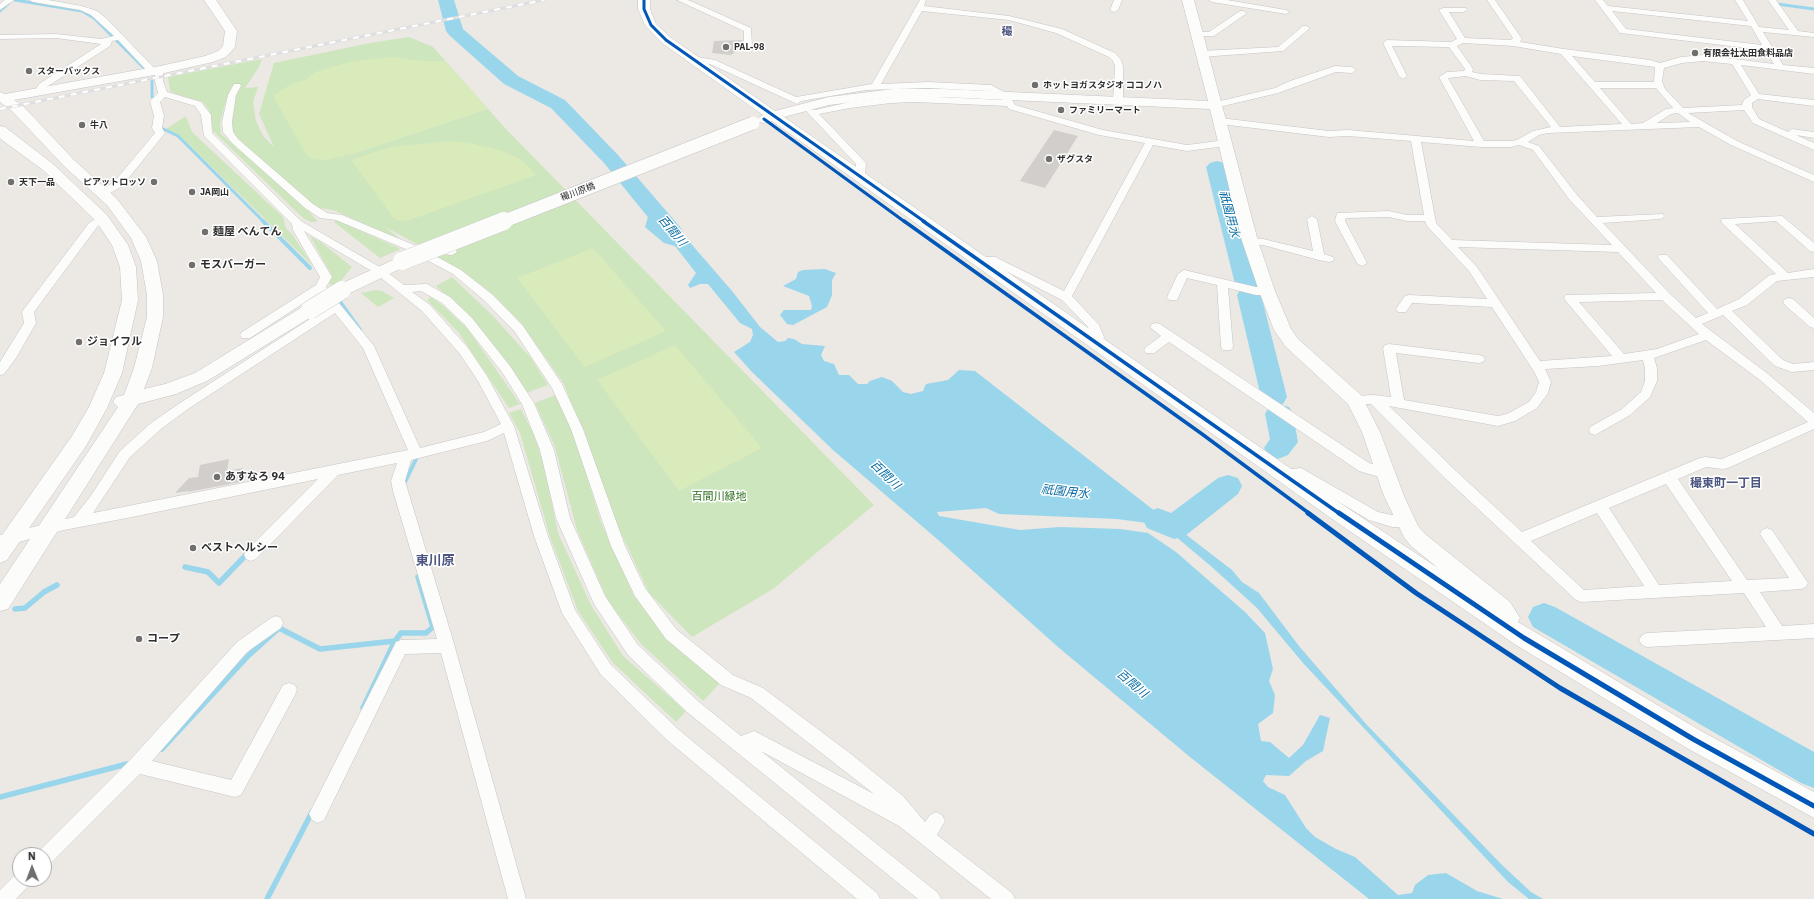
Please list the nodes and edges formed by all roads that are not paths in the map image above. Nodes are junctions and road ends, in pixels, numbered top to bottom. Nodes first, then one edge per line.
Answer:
1 (10, 0) edge
2 (33, 0) edge
3 (210, 0) edge
4 (644, 0) edge
5 (681, 0) edge
6 (924, 0) edge
7 (1118, 0) edge
8 (1186, 0) edge
9 (1212, 0) edge
10 (1491, 0) edge
11 (1599, 0) edge
12 (1739, 0) edge
13 (1772, 0) edge
14 (0, 8) edge
15 (919, 8) junction
16 (1605, 8) junction
17 (1114, 10) dead end
18 (1463, 10) dead end
19 (1286, 12) dead end
20 (1243, 13) dead end
21 (1755, 26) junction
22 (1306, 28) dead end
23 (1795, 33) junction
24 (1196, 34) junction
25 (1814, 35) edge
26 (0, 36) edge
27 (115, 39) junction
28 (1462, 40) junction
29 (1513, 43) junction
30 (1452, 45) junction
31 (748, 46) dead end
32 (1769, 48) junction
33 (1564, 52) junction
34 (1200, 54) junction
35 (691, 59) junction
36 (1735, 62) junction
37 (1660, 66) junction
38 (1780, 67) junction
39 (156, 70) junction
40 (1352, 70) dead end
41 (1814, 71) edge
42 (1467, 73) junction
43 (1403, 76) dead end
44 (1592, 85) junction
45 (1660, 85) junction
46 (237, 86) dead end
47 (875, 86) junction
48 (38, 92) junction
49 (1756, 96) junction
50 (1, 98) edge
51 (158, 98) junction
52 (1007, 100) junction
53 (1118, 102) junction
54 (1814, 103) edge
55 (1215, 105) junction
56 (1747, 107) junction
57 (1681, 111) junction
58 (773, 116) junction
59 (1220, 121) junction
60 (1699, 124) junction
61 (1645, 126) junction
62 (1629, 127) junction
63 (0, 130) edge
64 (1558, 130) junction
65 (1776, 130) junction
66 (1814, 135) edge
67 (1416, 140) junction
68 (1150, 142) junction
69 (1520, 142) junction
70 (1226, 143) junction
71 (1481, 144) junction
72 (1814, 147) edge
73 (860, 176) junction
74 (1814, 179) edge
75 (103, 193) junction
76 (324, 216) junction
77 (1659, 216) dead end
78 (102, 218) junction
79 (1430, 218) junction
80 (1312, 219) dead end
81 (1594, 220) junction
82 (297, 223) junction
83 (320, 235) junction
84 (1250, 241) junction
85 (1449, 243) junction
86 (412, 248) junction
87 (1620, 249) junction
88 (1814, 249) edge
89 (452, 252) dead end
90 (1663, 257) dead end
91 (980, 262) junction
92 (1362, 263) dead end
93 (379, 271) junction
94 (1814, 273) edge
95 (1785, 276) junction
96 (1222, 283) junction
97 (320, 287) junction
98 (400, 289) junction
99 (1266, 291) junction
100 (1665, 296) junction
101 (1066, 297) junction
102 (1173, 297) dead end
103 (1789, 302) dead end
104 (1496, 303) junction
105 (337, 307) junction
106 (1402, 309) dead end
107 (1720, 312) junction
108 (1694, 323) junction
109 (1814, 324) edge
110 (1156, 327) dead end
111 (246, 335) dead end
112 (1707, 335) junction
113 (1169, 336) junction
114 (1097, 342) junction
115 (1227, 347) dead end
116 (1150, 350) dead end
117 (1647, 354) junction
118 (1621, 358) junction
119 (1479, 359) dead end
120 (1537, 364) junction
121 (1814, 366) edge
122 (0, 371) edge
123 (1364, 400) junction
124 (131, 401) junction
125 (1398, 404) junction
126 (98, 408) junction
127 (1814, 420) edge
128 (1814, 424) edge
129 (508, 426) junction
130 (1595, 430) dead end
131 (415, 453) junction
132 (336, 469) junction
133 (1386, 474) junction
134 (1285, 475) junction
135 (1669, 477) junction
136 (1600, 506) junction
137 (1405, 521) junction
138 (78, 522) junction
139 (49, 528) junction
140 (1767, 534) dead end
141 (1520, 539) junction
142 (6, 540) edge
143 (0, 554) edge
144 (251, 555) dead end
145 (1746, 586) junction
146 (1655, 592) junction
147 (0, 602) edge
148 (276, 623) dead end
149 (1814, 631) edge
150 (1778, 633) junction
151 (1524, 638) junction
152 (1647, 640) dead end
153 (445, 646) junction
154 (289, 690) dead end
155 (739, 744) junction
156 (137, 765) junction
157 (1814, 806) edge
158 (318, 814) dead end
159 (936, 821) dead end
160 (926, 836) junction
161 (52, 850) edge
162 (15, 887) edge
163 (4, 899) edge
164 (517, 899) edge
165 (871, 899) edge
166 (932, 899) edge
167 (1006, 899) edge

1 - 14 street
2 - 27 street
3 - 39 street
4 - 35 street
5 - 31 street
6 - 15 street
7 - 17 street
8 - 24 street
9 - 19 street
10 - 29 street
11 - 16 street
12 - 21 street
13 - 23 street
15 - 47 street
15 - 53 street
16 - 21 street
16 - 32 street
18 - 28 street
20 - 24 street
21 - 23 street
21 - 32 street
22 - 34 street
23 - 25 street
24 - 34 street
26 - 27 street
27 - 39 street
27 - 48 street
28 - 29 street
28 - 30 street
29 - 33 street
30 - 42 street
30 - 43 street
32 - 38 street
33 - 37 street
33 - 44 street
34 - 55 street
35 - 47 street
35 - 58 street
36 - 37 street
36 - 38 street
36 - 49 street
37 - 45 street
38 - 41 street
39 - 48 street
39 - 51 street
40 - 55 street
42 - 64 street
42 - 71 street
44 - 45 street
44 - 62 street
45 - 57 street
46 - 76 street
47 - 52 street
48 - 50 street
49 - 54 street
49 - 56 street
50 - 75 street
51 - 75 street
51 - 82 street
52 - 53 street, 穝川原橋
52 - 58 street, 穝川原橋
52 - 68 street
52 - 73 street
53 - 55 street, 穝川原橋
55 - 59 street
56 - 57 street
56 - 65 street
57 - 60 street
57 - 61 street
58 - 73 street
58 - 93 street, 穝川原橋, bridge
59 - 67 street
59 - 70 street
60 - 61 street
60 - 74 street
61 - 62 street
62 - 64 street
63 - 78 street
64 - 69 street
65 - 66 street
65 - 72 street
67 - 71 street
67 - 79 street
68 - 70 street
68 - 101 street
69 - 71 street
69 - 81 street
70 - 84 street
73 - 91 street
75 - 124 street
76 - 83 street
76 - 86 street
77 - 81 street
78 - 122 street
78 - 126 street
79 - 85 street
79 - 92 street
80 - 84 street
81 - 87 street
82 - 83 street
82 - 97 street
83 - 93 street
84 - 99 street
85 - 87 street
85 - 104 street
86 - 89 street
86 - 160 street
87 - 100 street
88 - 95 street
90 - 107 street
91 - 101 street
91 - 114 street
93 - 98 street
93 - 124 street, 穝川原橋, bridge
94 - 95 street
95 - 107 street
96 - 99 street
96 - 102 street
96 - 115 street
97 - 105 street
97 - 111 street
98 - 129 street
98 - 155 street
99 - 123 street
100 - 108 street
100 - 118 street
101 - 114 street
103 - 109 street
104 - 106 street
104 - 120 street
105 - 131 street
105 - 138 street
107 - 108 street
107 - 121 street
108 - 112 street
110 - 113 street
112 - 117 street
112 - 127 street
113 - 116 street
113 - 133 street
114 - 134 street
117 - 118 street
117 - 130 street
118 - 120 street
119 - 125 street
120 - 125 street
123 - 125 street
123 - 133 street
123 - 141 street
124 - 126 street, 穝川原橋
124 - 139 street
126 - 142 street
128 - 135 street
129 - 131 street
129 - 165 street
131 - 132 street
131 - 153 street
132 - 138 street
132 - 144 street
133 - 137 street
134 - 137 street
134 - 151 street
135 - 136 street
135 - 145 street
136 - 141 street
136 - 146 street
137 - 151 street
138 - 139 street
139 - 142 street
139 - 147 street
140 - 145 street
141 - 146 street
142 - 143 street
145 - 146 street
145 - 150 street
148 - 156 street
149 - 150 street
150 - 152 street
151 - 157 street
153 - 158 street
153 - 164 street
154 - 156 street
155 - 160 street
155 - 166 street
156 - 161 street
159 - 160 street
160 - 167 street
162 - 163 street

